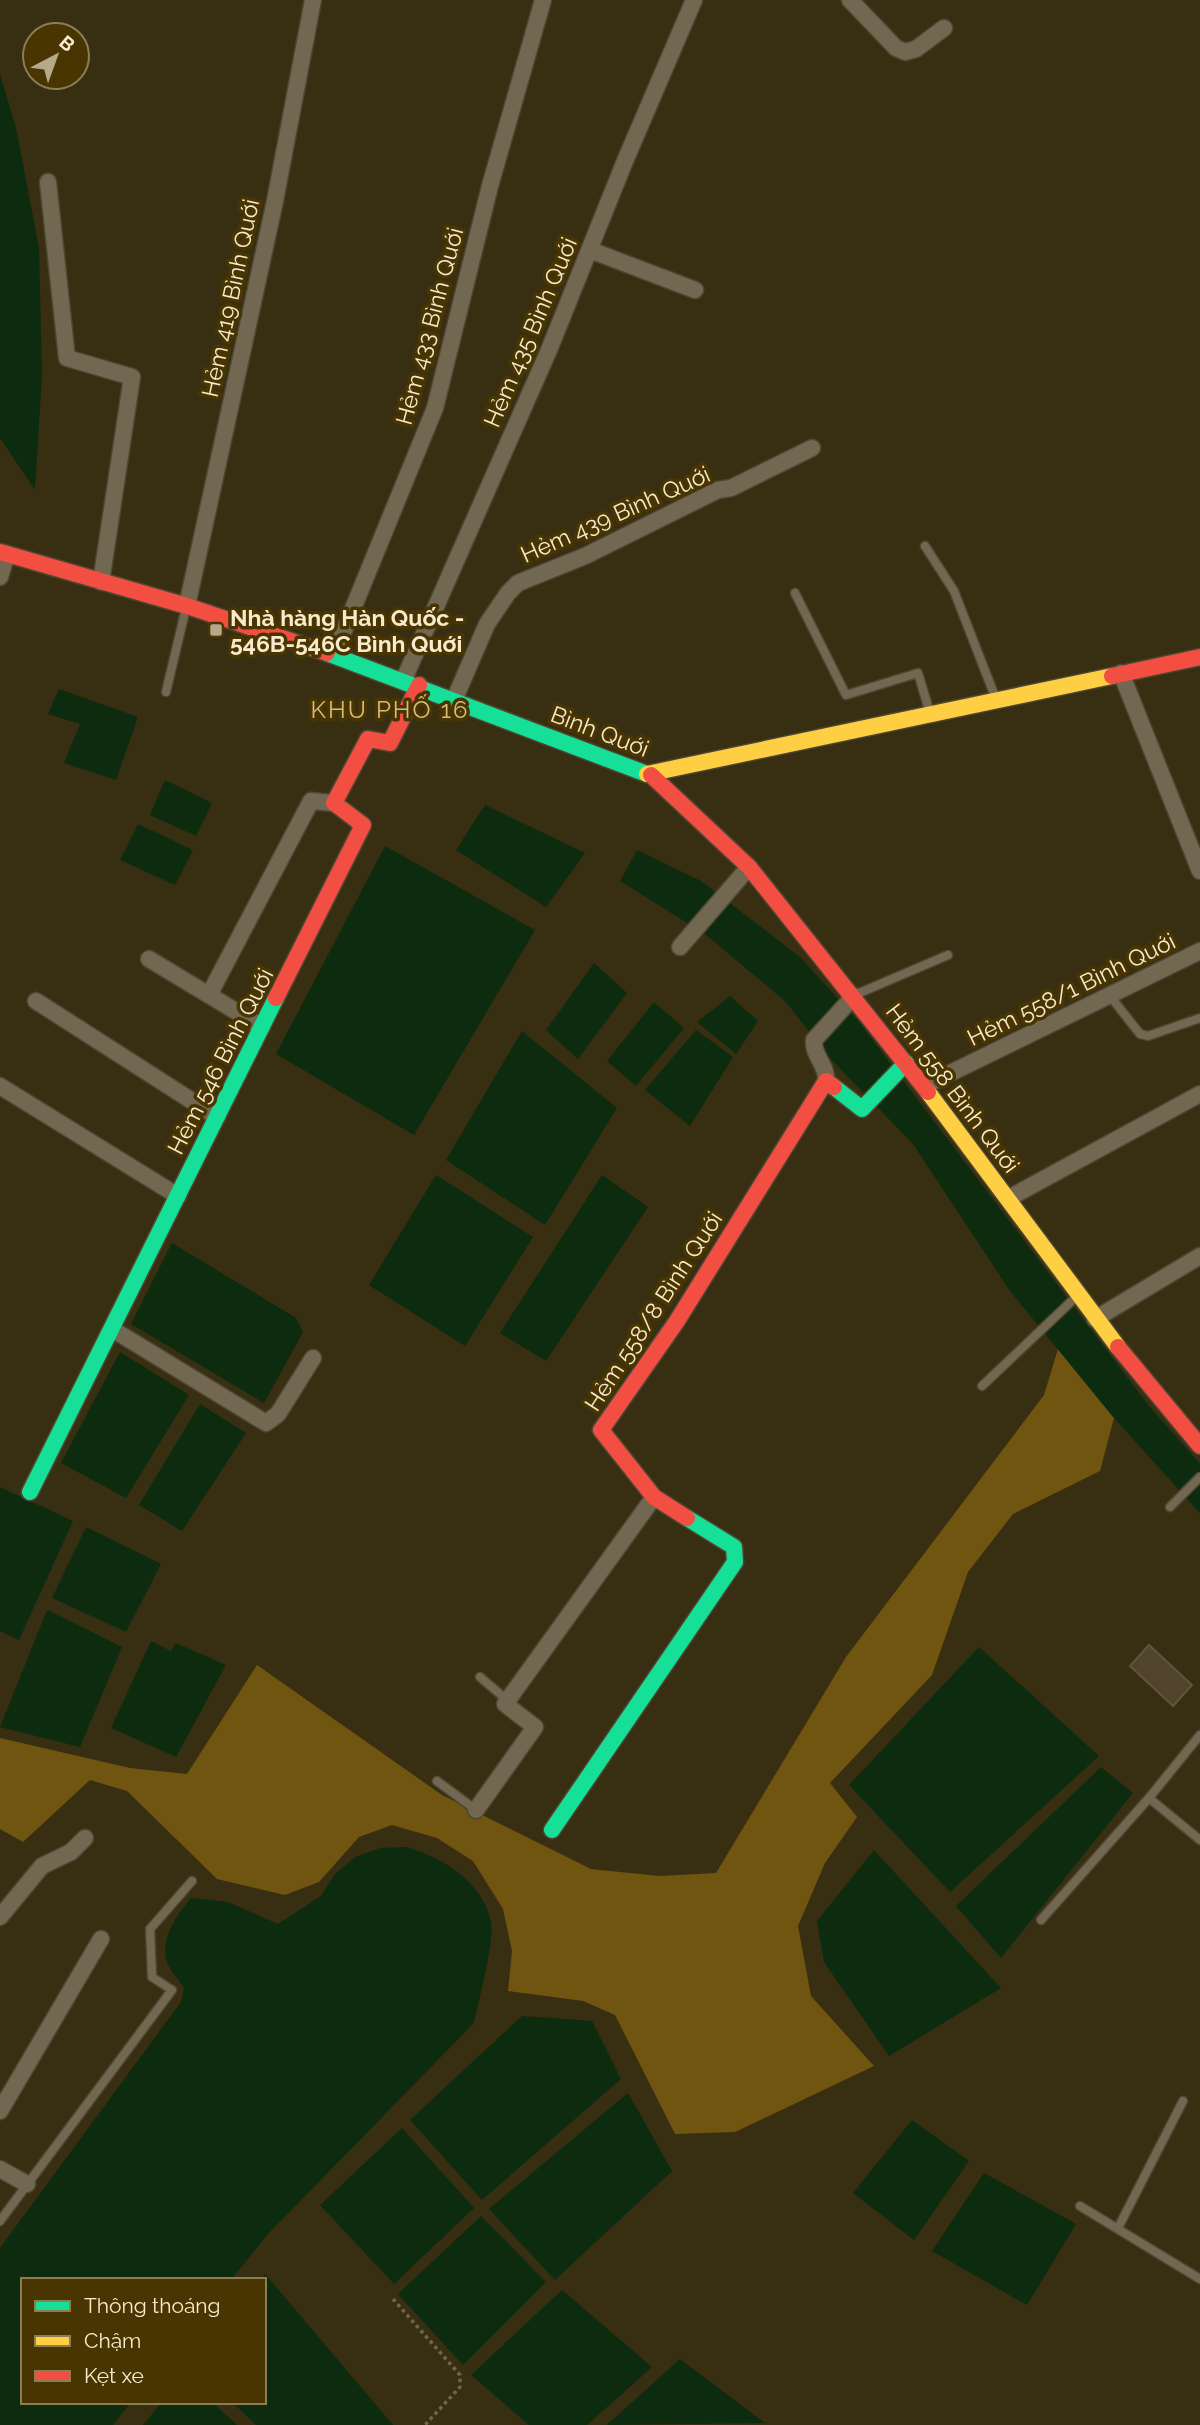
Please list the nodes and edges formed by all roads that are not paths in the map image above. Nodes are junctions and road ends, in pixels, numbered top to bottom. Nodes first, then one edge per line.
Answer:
1 (313, 0) edge
2 (543, 0) edge
3 (694, 0) edge
4 (850, 0) edge
5 (944, 28) dead end
6 (48, 182) dead end
7 (590, 250) junction
8 (695, 290) dead end
9 (812, 447) dead end
10 (925, 546) dead end
11 (4, 553) edge
12 (0, 577) edge
13 (101, 582) junction
14 (795, 593) dead end
15 (186, 609) junction
16 (334, 655) junction
17 (1200, 657) edge
18 (1121, 673) junction
19 (411, 682) junction
20 (166, 692) dead end
21 (455, 698) junction
22 (996, 699) junction
23 (930, 713) junction
24 (651, 775) junction
25 (334, 803) junction
26 (749, 867) junction
27 (1200, 871) edge
28 (680, 947) dead end
29 (1200, 951) edge
30 (948, 955) dead end
31 (149, 959) dead end
32 (209, 995) junction
33 (1110, 996) junction
34 (851, 999) junction
35 (36, 1001) dead end
36 (1200, 1018) edge
37 (262, 1027) junction
38 (903, 1066) junction
39 (826, 1081) junction
40 (0, 1086) edge
41 (923, 1086) junction
42 (1200, 1094) edge
43 (217, 1116) junction
44 (178, 1196) junction
45 (1009, 1198) junction
46 (1200, 1256) edge
47 (1075, 1297) junction
48 (1095, 1319) junction
49 (111, 1329) junction
50 (313, 1357) dead end
51 (982, 1385) dead end
52 (1200, 1446) edge
53 (1200, 1477) edge
54 (30, 1493) dead end
55 (653, 1497) junction
56 (1170, 1507) dead end
57 (480, 1677) dead end
58 (507, 1700) junction
59 (1200, 1735) edge
60 (437, 1781) dead end
61 (1149, 1798) junction
62 (476, 1810) joint
63 (552, 1830) dead end
64 (85, 1838) dead end
65 (1200, 1840) edge
66 (191, 1881) dead end
67 (0, 1917) edge
68 (1041, 1920) dead end
69 (101, 1940) dead end
70 (1183, 2101) dead end
71 (0, 2111) edge
72 (0, 2169) edge
73 (27, 2184) junction
74 (1080, 2206) dead end
75 (0, 2221) edge
76 (1118, 2228) junction
77 (1200, 2279) edge

1 - 15 street, Hẻm 419 Bình Quới
2 - 16 street, Hẻm 433 Bình Quới
3 - 7 street, Hẻm 435 Bình Quới
4 - 5 street
6 - 13 street
7 - 8 street
7 - 19 street, Hẻm 435 Bình Quới
9 - 21 street, Hẻm 439 Bình Quới
10 - 22 lane
11 - 12 street
11 - 13 street, Bình Quới
13 - 15 street, Bình Quới
14 - 23 lane
15 - 16 street, Bình Quới
15 - 20 lane
16 - 19 street, Bình Quới
17 - 18 street, Bình Quới
18 - 22 street, Bình Quới
18 - 27 street
19 - 21 street, Bình Quới
19 - 25 street
21 - 24 street, Bình Quới
22 - 23 street, Bình Quới
23 - 24 street, Bình Quới
24 - 26 street, Hẻm 558 Bình Quới
25 - 32 street
25 - 37 street, Hẻm 546 Bình Quới
26 - 28 street
26 - 34 street, Hẻm 558 Bình Quới
29 - 33 street, Hẻm 558/1 Bình Quới
30 - 34 lane
31 - 32 street
32 - 37 street
33 - 36 lane
33 - 41 street, Hẻm 558/1 Bình Quới
34 - 38 street, Hẻm 558 Bình Quới
34 - 39 street
35 - 43 street
37 - 43 street, Hẻm 546 Bình Quới
38 - 39 street
38 - 41 street, Hẻm 558 Bình Quới
39 - 55 street, Hẻm 558/8 Bình Quới
40 - 44 street
41 - 45 street, Hẻm 558 Bình Quới
42 - 45 street
43 - 44 street, Hẻm 546 Bình Quới
44 - 49 street, Hẻm 546 Bình Quới
45 - 47 street, Hẻm 558 Bình Quới
46 - 48 street
47 - 48 street, Hẻm 558 Bình Quới
47 - 51 lane
48 - 52 street, Hẻm 558 Bình Quới
49 - 50 street
49 - 54 street, Hẻm 546 Bình Quới
53 - 56 lane
55 - 58 street
55 - 63 street, Hẻm 558/8 Bình Quới
57 - 58 lane
58 - 62 street
59 - 61 lane
60 - 62 lane
61 - 65 lane
61 - 68 lane
64 - 67 street
66 - 73 lane
69 - 71 street
70 - 76 lane
72 - 73 street
73 - 75 lane
74 - 76 lane
76 - 77 lane

